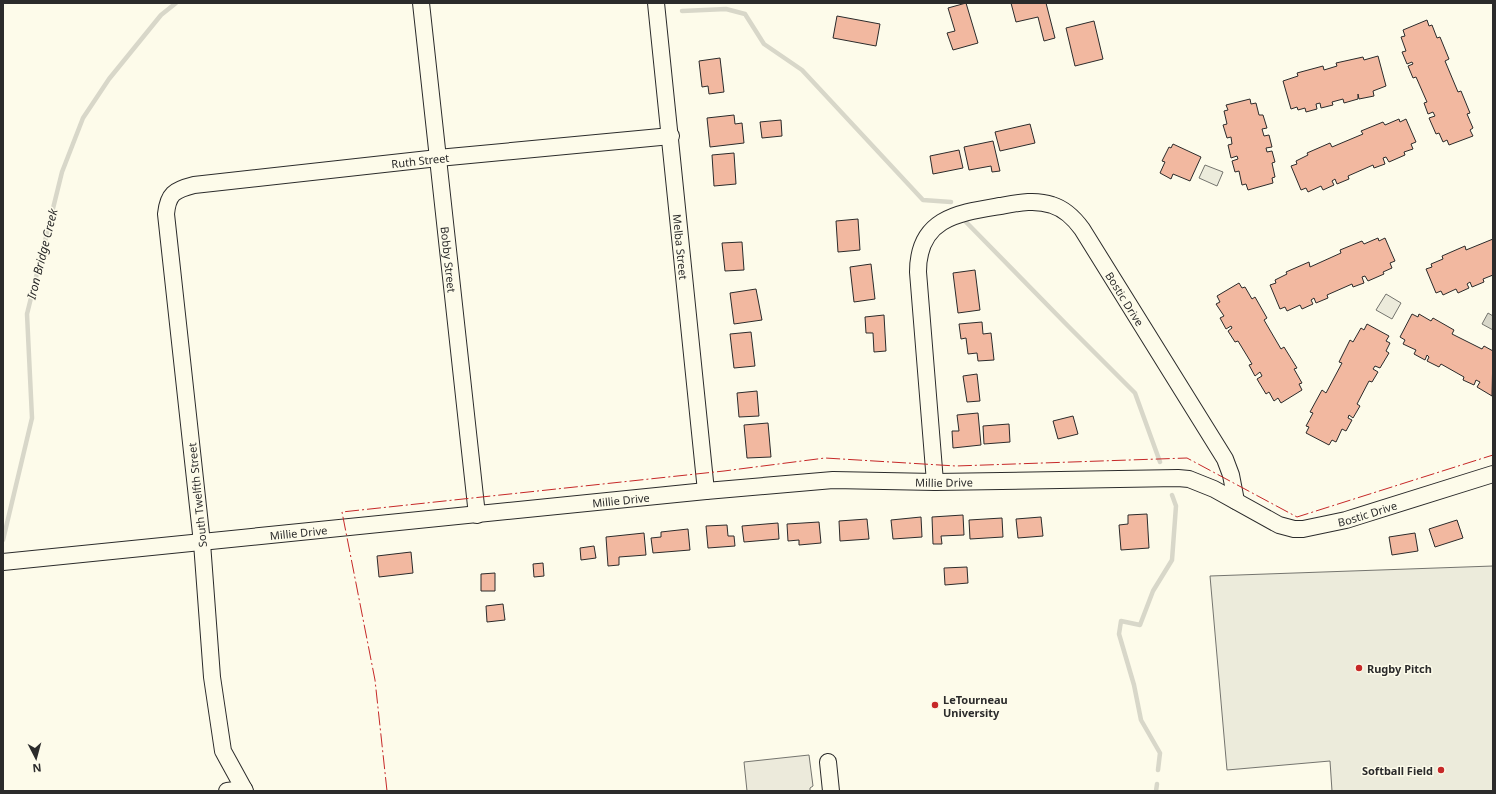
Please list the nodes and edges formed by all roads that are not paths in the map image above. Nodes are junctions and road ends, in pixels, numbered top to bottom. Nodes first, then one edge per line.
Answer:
1 (421, 3) edge
2 (656, 3) edge
3 (671, 136) junction
4 (438, 158) junction
5 (172, 194) joint
6 (1493, 474) edge
7 (935, 482) junction
8 (706, 491) junction
9 (1236, 501) junction
10 (477, 515) junction
11 (202, 543) junction
12 (3, 562) edge
13 (828, 762) dead end
14 (245, 790) edge
15 (227, 791) edge
16 (831, 791) edge

1 - 4 street, Bobby Street
2 - 3 street, Melba Street
3 - 4 street, Ruth Street
3 - 8 street, Melba Street
4 - 5 street, Ruth Street
4 - 10 street, Bobby Street
5 - 11 street, South Twelfth Street
6 - 9 street, Bostic Drive
7 - 8 street, Millie Drive
7 - 9 street, Millie Drive
7 - 9 street, Bostic Drive
8 - 10 street, Millie Drive
10 - 11 street, Millie Drive
11 - 12 street, Millie Drive
11 - 14 street, South Twelfth Street
13 - 16 street
14 - 15 street

